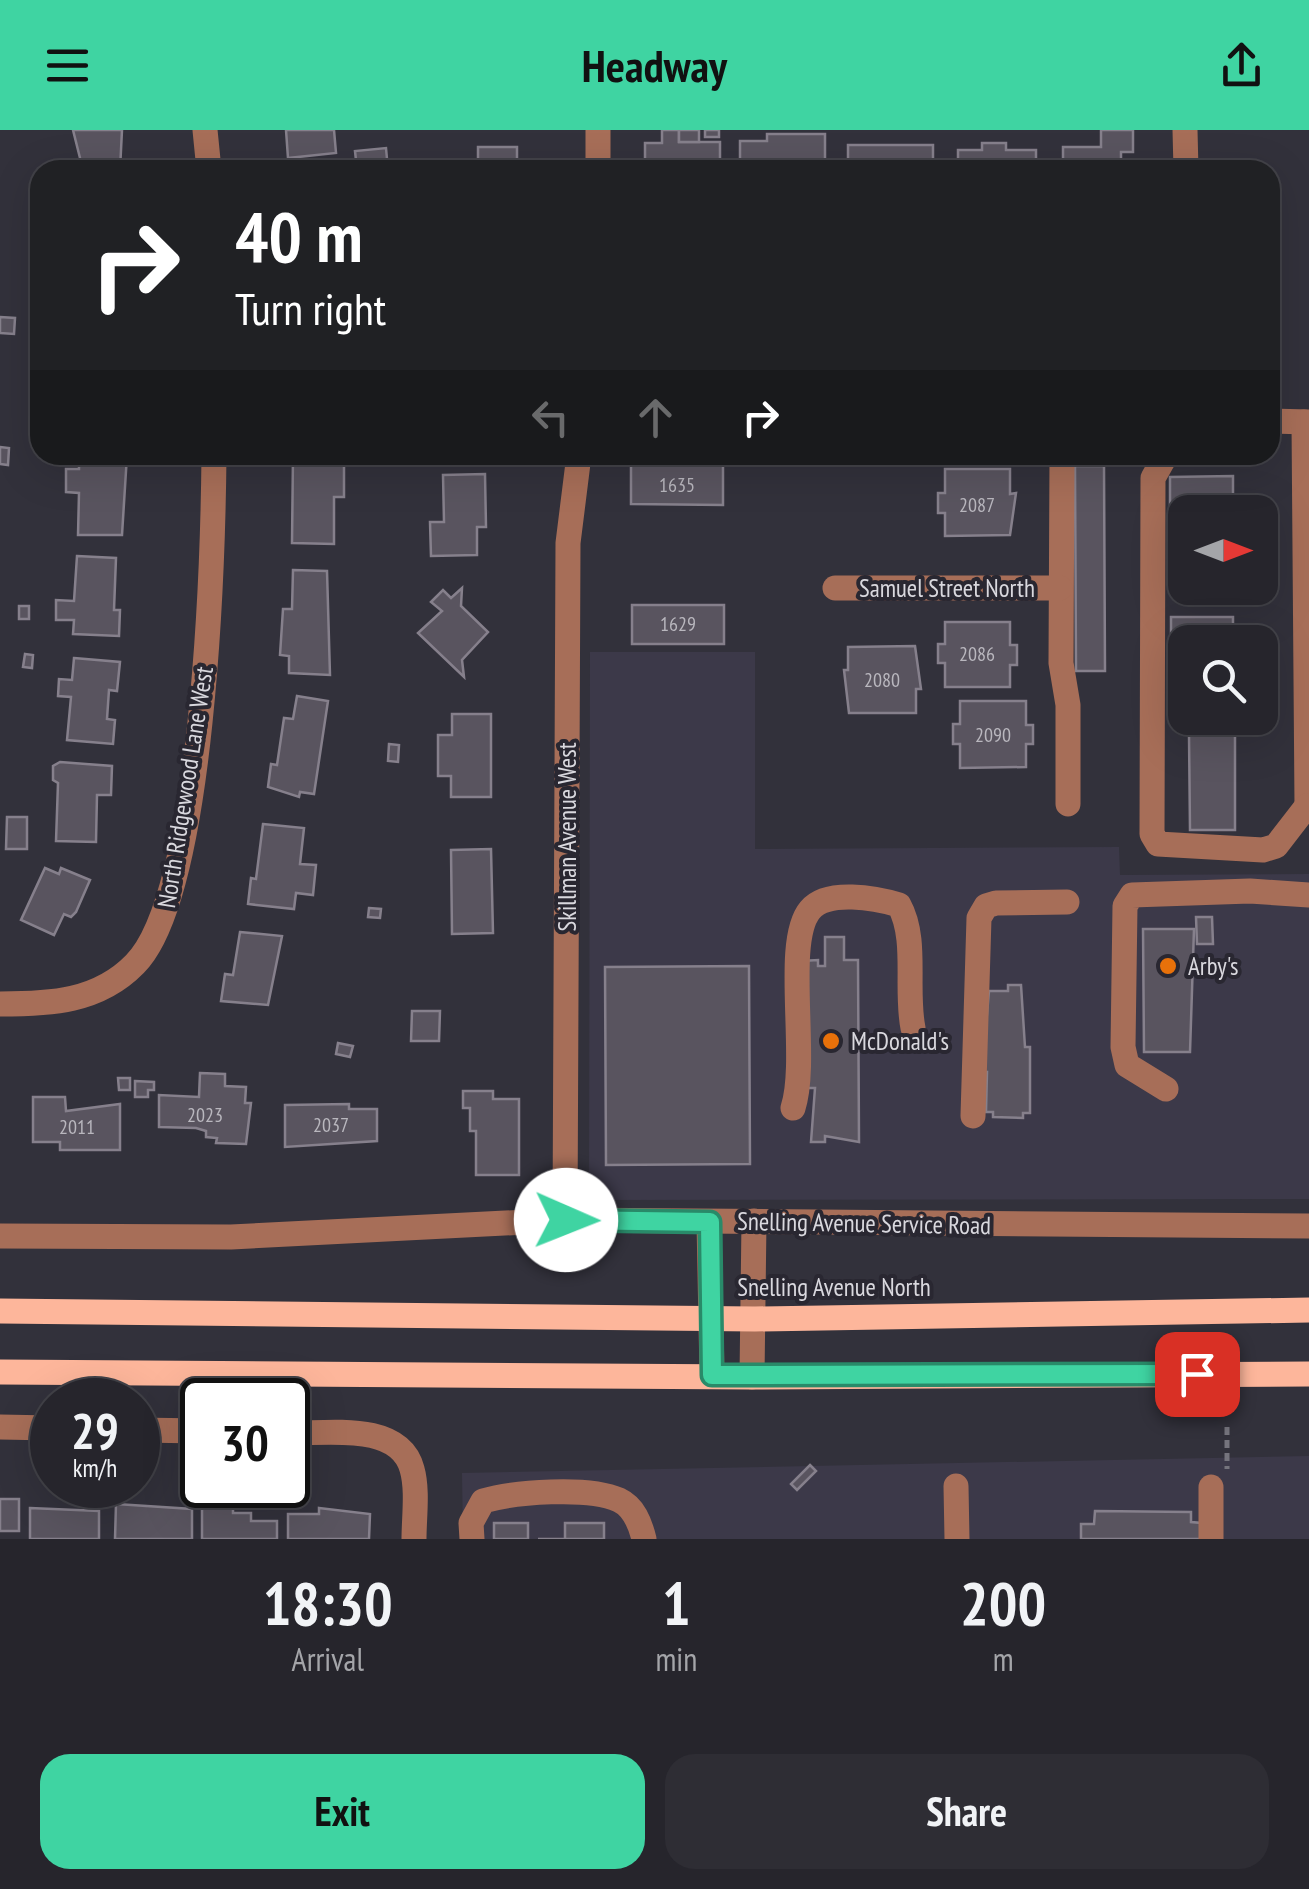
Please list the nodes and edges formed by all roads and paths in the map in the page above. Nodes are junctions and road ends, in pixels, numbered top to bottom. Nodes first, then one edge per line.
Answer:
1 (205, 130) edge
2 (598, 130) edge
3 (1186, 130) edge
4 (208, 160) edge
5 (598, 160) edge
6 (1186, 160) edge
7 (1280, 422) edge
8 (1306, 422) edge
9 (214, 465) edge
10 (579, 465) edge
11 (1062, 465) edge
12 (1160, 465) edge
13 (835, 588) dead end
14 (1060, 588) junction
15 (1068, 804) dead end
16 (1308, 807) edge
17 (1309, 895) edge
18 (1067, 902) dead end
19 (0, 1004) edge
20 (913, 1028) dead end
21 (1166, 1090) dead end
22 (793, 1108) dead end
23 (973, 1116) dead end
24 (566, 1220) junction
25 (754, 1221) junction
26 (710, 1222) junction
27 (1309, 1226) edge
28 (0, 1236) edge
29 (1309, 1310) edge
30 (0, 1311) edge
31 (711, 1317) junction
32 (755, 1319) junction
33 (0, 1372) edge
34 (1309, 1374) edge
35 (712, 1375) junction
36 (752, 1376) junction
37 (0, 1427) edge
38 (1227, 1427) dead end
39 (30, 1428) edge
40 (310, 1434) edge
41 (956, 1486) dead end
42 (1220, 1487) joint
43 (414, 1539) edge
44 (472, 1539) edge
45 (644, 1539) edge
46 (957, 1539) edge
47 (1212, 1539) edge

1 - 4 street
2 - 5 street
3 - 6 street
7 - 8 street
8 - 16 street
9 - 19 street, North Ridgewood Lane West
10 - 24 street, Skillman Avenue West
11 - 14 street
12 - 16 street
13 - 14 street, Samuel Street North
14 - 15 street
17 - 21 street
18 - 23 street
20 - 22 street
24 - 26 street, Snelling Avenue Service Road
24 - 28 street, Snelling Avenue Service Road
25 - 26 street, Snelling Avenue Service Road
25 - 27 street, Snelling Avenue Service Road
25 - 32 street
26 - 31 street
29 - 32 main road, Snelling Avenue North
30 - 31 main road, Snelling Avenue North
31 - 32 main road, Snelling Avenue North
31 - 35 street
32 - 36 street
33 - 35 main road
34 - 36 main road
35 - 36 main road
37 - 39 street
38 - 42 path
40 - 43 street
41 - 46 street
42 - 47 street
44 - 45 street

